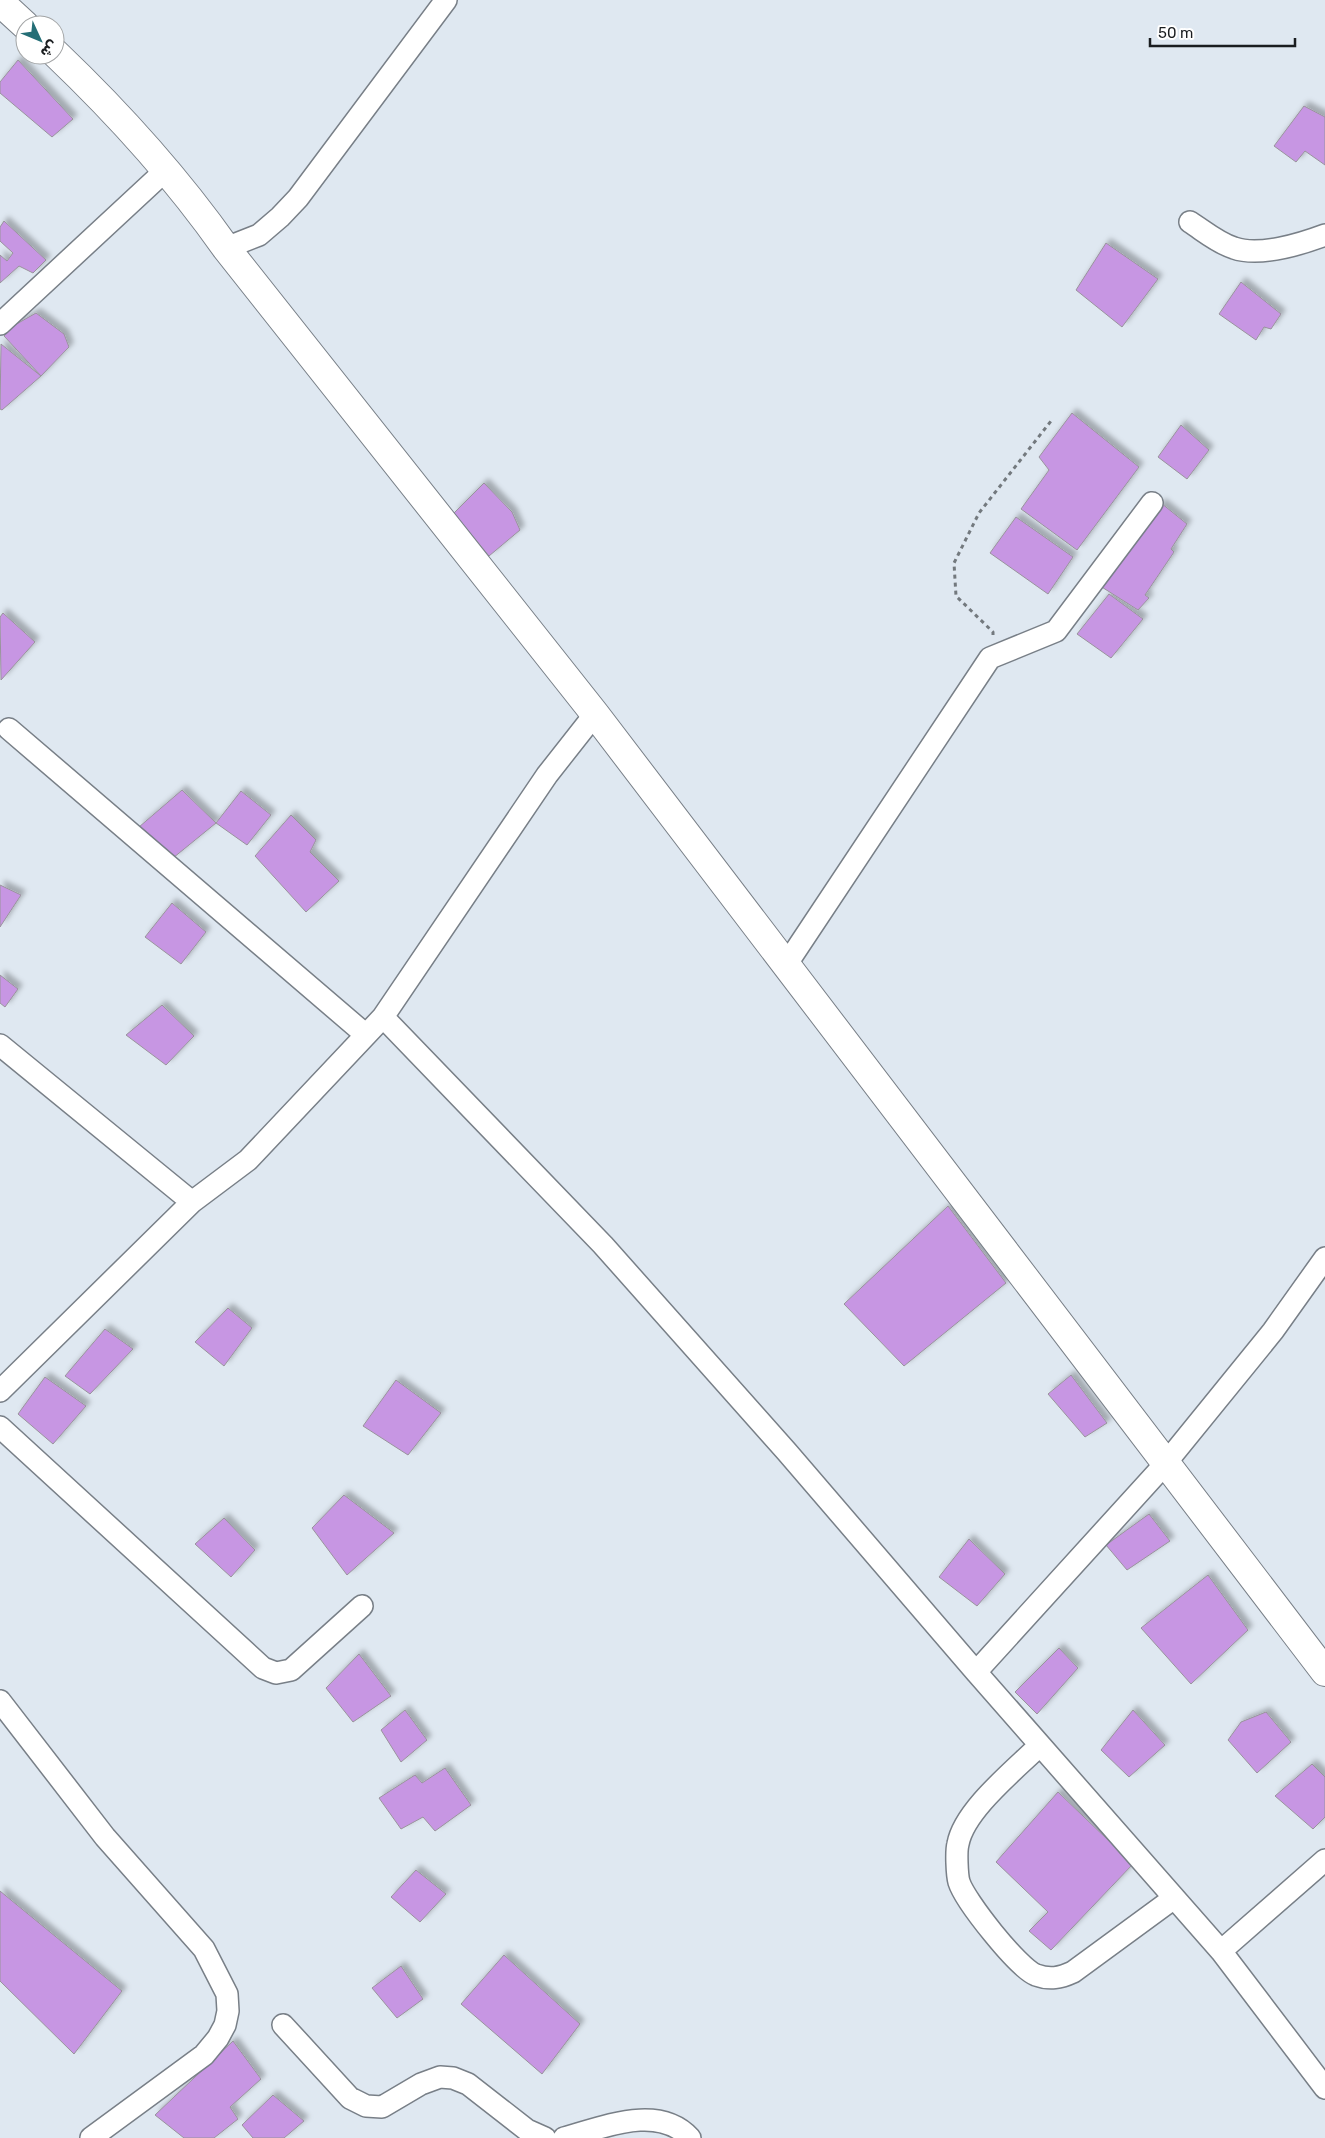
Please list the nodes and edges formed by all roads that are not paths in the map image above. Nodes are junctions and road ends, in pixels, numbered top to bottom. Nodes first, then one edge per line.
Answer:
1 (446, 0) edge
2 (0, 2) edge
3 (15, 15) edge
4 (65, 63) edge
5 (167, 169) junction
6 (1190, 222) dead end
7 (1325, 235) edge
8 (226, 248) junction
9 (0, 324) edge
10 (1152, 503) dead end
11 (595, 714) junction
12 (9, 729) dead end
13 (786, 965) junction
14 (384, 1016) junction
15 (366, 1035) junction
16 (0, 1045) edge
17 (192, 1202) junction
18 (1325, 1258) edge
19 (0, 1391) edge
20 (0, 1427) edge
21 (1165, 1464) junction
22 (362, 1606) dead end
23 (976, 1672) junction
24 (1325, 1672) edge
25 (0, 1701) edge
26 (1040, 1745) junction
27 (1325, 1860) edge
28 (1174, 1898) junction
29 (1221, 1951) junction
30 (283, 2025) dead end
31 (1325, 2086) edge
32 (91, 2138) edge
33 (545, 2138) edge
34 (564, 2138) edge
35 (690, 2138) edge

1 - 8 street
2 - 3 street
4 - 5 street
5 - 8 street
5 - 9 street
6 - 7 street
8 - 11 street
10 - 13 street
11 - 13 street
11 - 14 street
12 - 15 street
13 - 21 street
14 - 15 street
14 - 23 street
15 - 17 street
16 - 17 street
17 - 19 street
18 - 21 street
20 - 22 street
21 - 23 street
21 - 24 street
23 - 26 street
25 - 32 street
26 - 28 street
26 - 28 street
27 - 29 street
28 - 29 street
29 - 31 street
30 - 33 street
34 - 35 street

